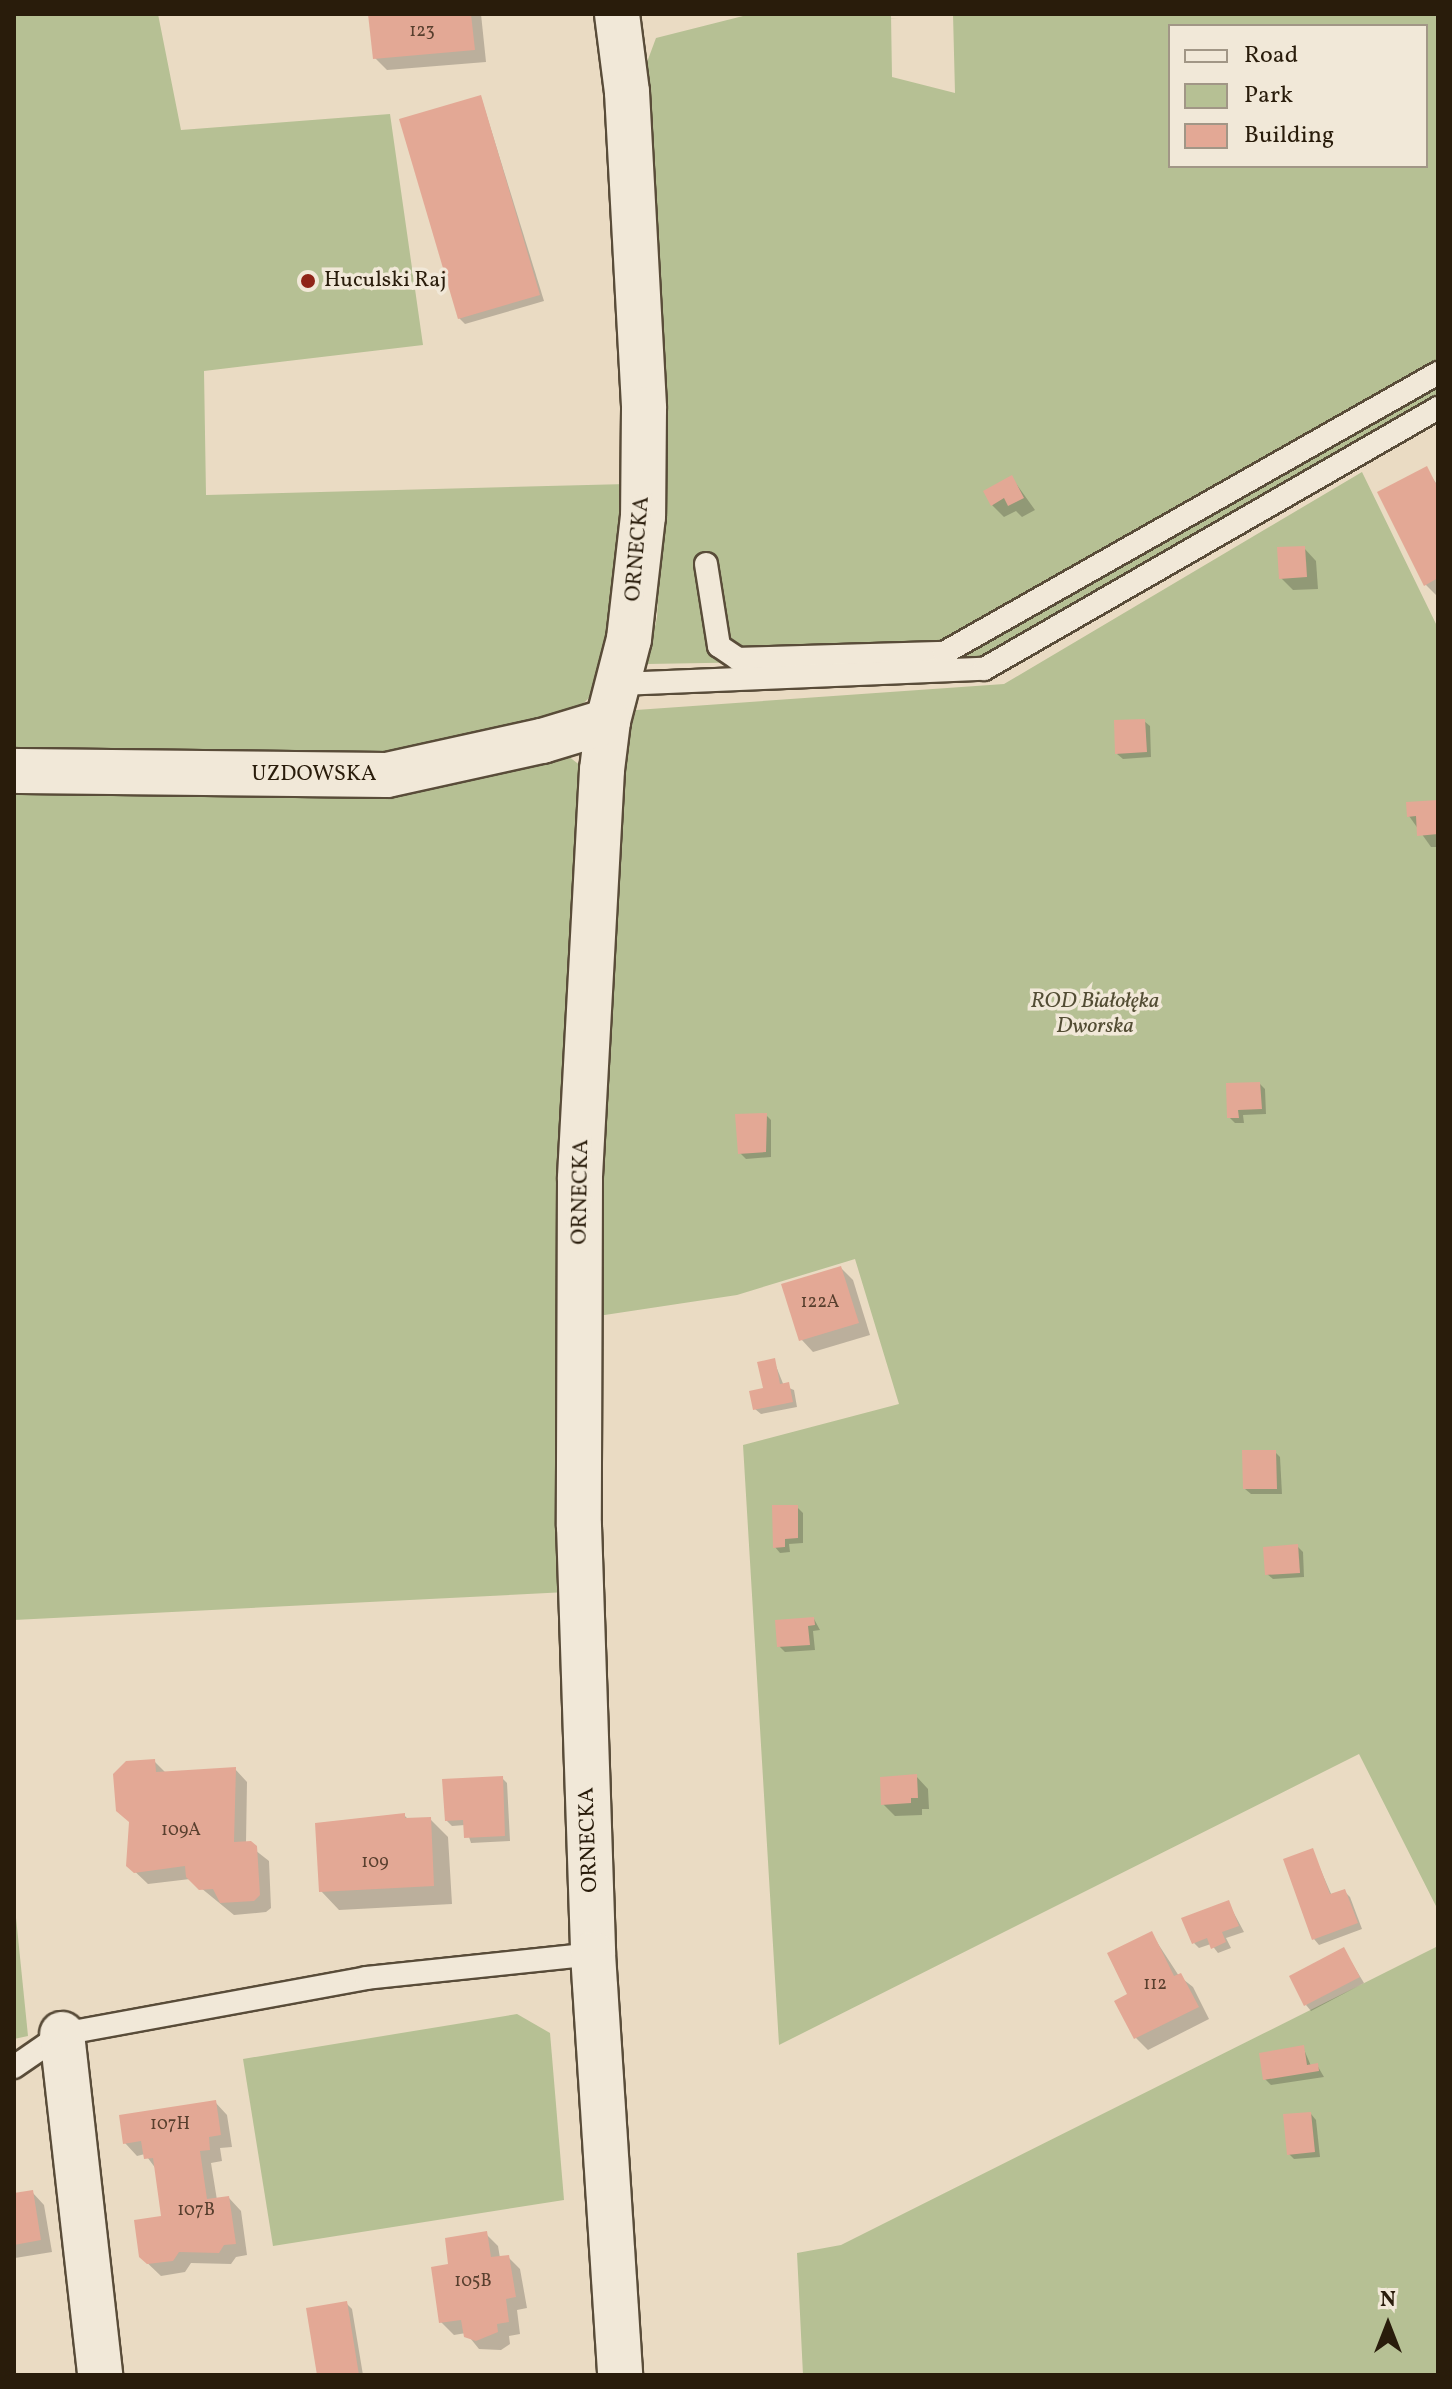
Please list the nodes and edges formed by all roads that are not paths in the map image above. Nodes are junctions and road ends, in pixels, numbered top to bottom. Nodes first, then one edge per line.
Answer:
1 (618, 14) edge
2 (1438, 373) edge
3 (1438, 408) edge
4 (706, 564) dead end
5 (613, 702) junction
6 (14, 771) edge
7 (593, 1954) junction
8 (62, 2034) junction
9 (14, 2067) edge
10 (100, 2375) edge
11 (620, 2375) edge

1 - 5 street, ORNECKA
2 - 4 lane
3 - 5 lane
5 - 6 street, UZDOWSKA
5 - 7 street, ORNECKA
7 - 8 lane
7 - 11 street, ORNECKA
8 - 9 lane
8 - 10 street

